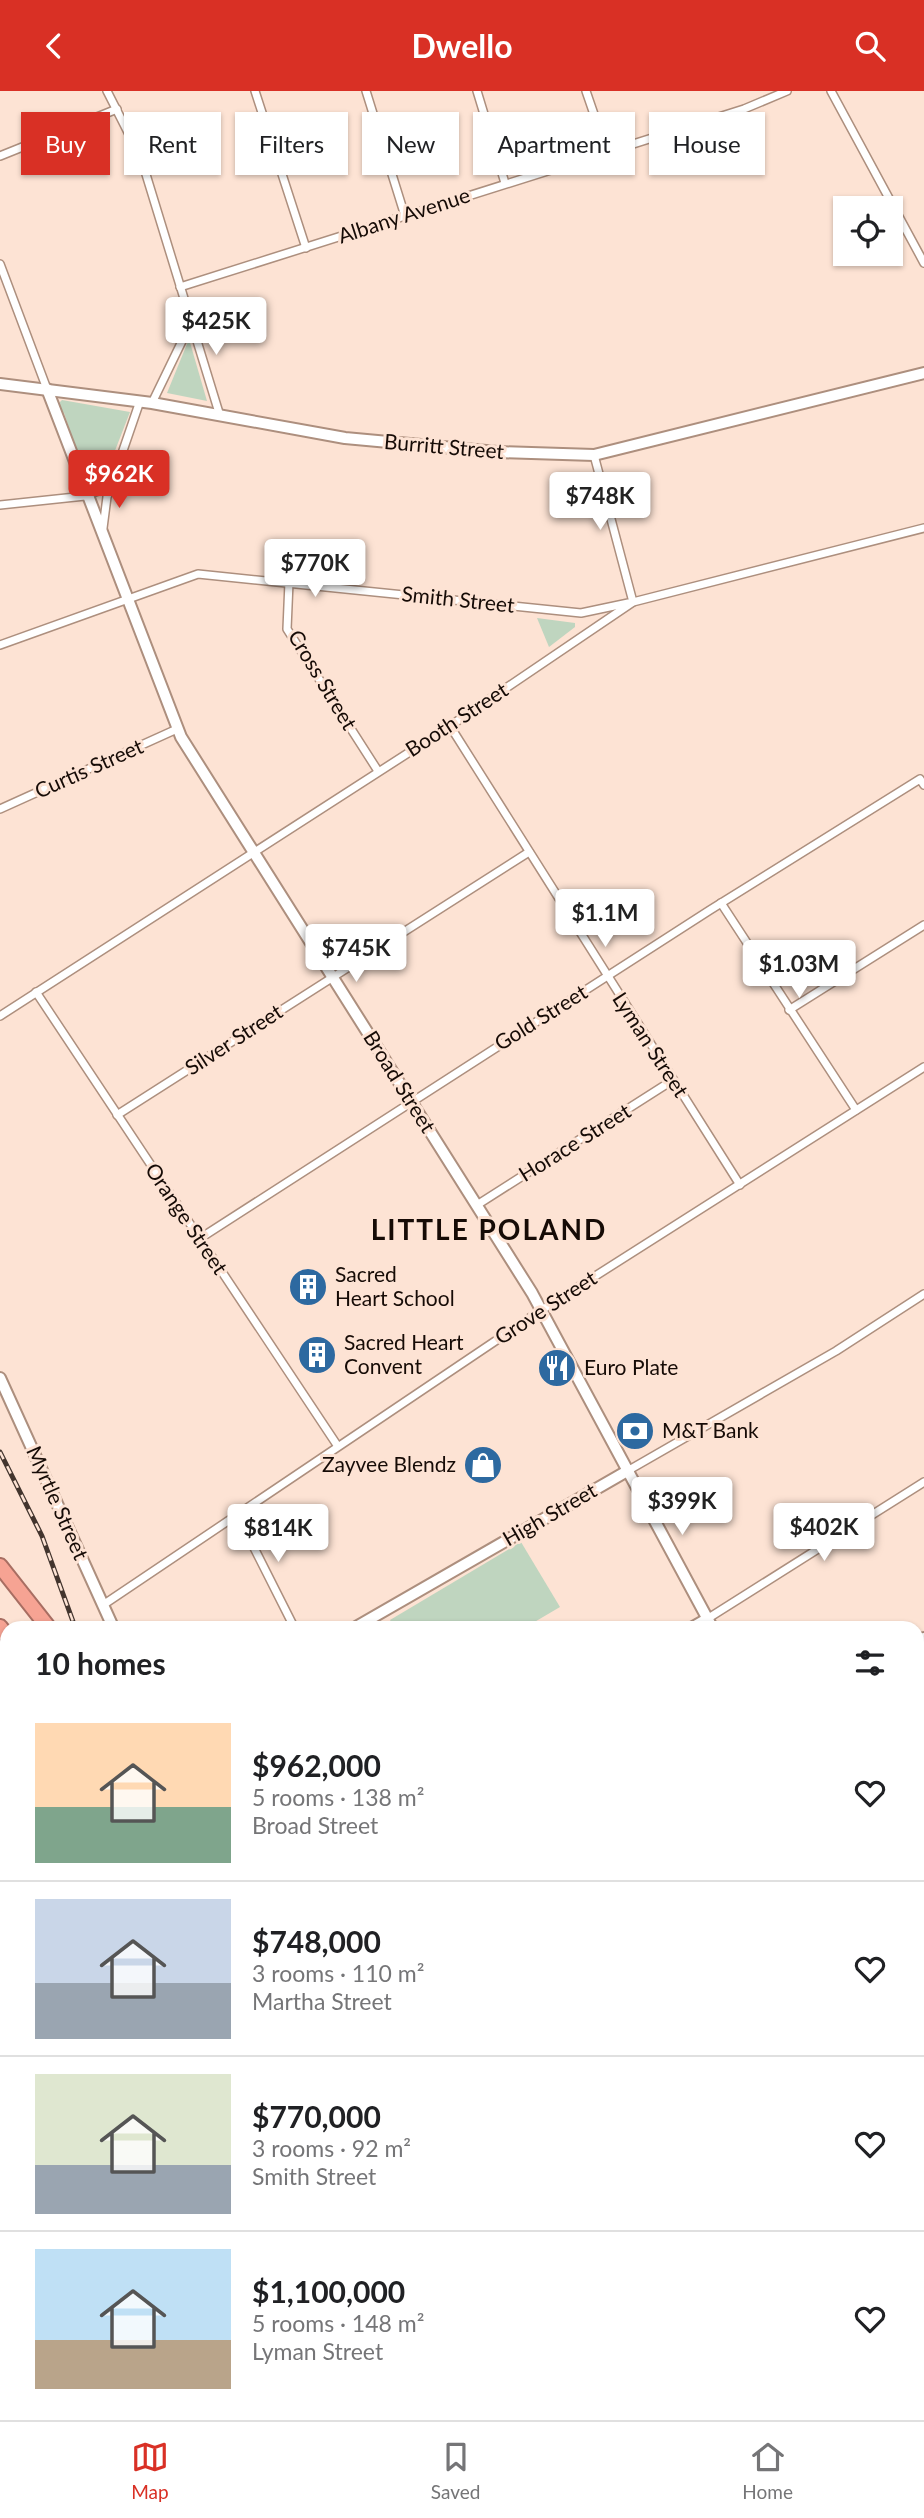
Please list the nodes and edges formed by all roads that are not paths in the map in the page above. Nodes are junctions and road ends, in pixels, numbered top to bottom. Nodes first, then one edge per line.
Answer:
1 (107, 91) edge
2 (255, 91) edge
3 (366, 91) edge
4 (477, 91) edge
5 (586, 91) edge
6 (787, 91) edge
7 (831, 91) edge
8 (117, 109) junction
9 (593, 112) edge
10 (635, 143) edge
11 (0, 156) edge
12 (531, 175) edge
13 (505, 183) junction
14 (405, 216) junction
15 (306, 248) junction
16 (924, 263) edge
17 (0, 264) edge
18 (180, 287) junction
19 (186, 305) junction
20 (924, 373) edge
21 (0, 384) edge
22 (47, 389) junction
23 (140, 401) junction
24 (152, 403) junction
25 (220, 417) junction
26 (594, 455) junction
27 (111, 486) junction
28 (88, 495) junction
29 (0, 505) edge
30 (924, 528) edge
31 (103, 529) junction
32 (289, 582) junction
33 (129, 599) junction
34 (633, 602) junction
35 (0, 645) edge
36 (450, 726) junction
37 (177, 729) junction
38 (378, 771) junction
39 (922, 782) edge
40 (0, 810) edge
41 (254, 852) junction
42 (528, 852) junction
43 (721, 903) junction
44 (924, 925) edge
45 (333, 977) junction
46 (606, 977) junction
47 (36, 992) junction
48 (789, 1010) junction
49 (0, 1016) edge
50 (924, 1067) edge
51 (673, 1080) junction
52 (411, 1101) junction
53 (856, 1110) junction
54 (117, 1115) junction
55 (740, 1185) junction
56 (477, 1205) junction
57 (199, 1239) junction
58 (924, 1294) edge
59 (542, 1310) junction
60 (0, 1378) edge
61 (337, 1445) junction
62 (629, 1470) junction
63 (924, 1482) edge
64 (237, 1514) junction
65 (0, 1566) edge
66 (103, 1605) junction
67 (43, 1621) edge
68 (110, 1621) edge
69 (291, 1621) edge
70 (366, 1621) edge
71 (708, 1621) edge
72 (712, 1621) edge

1 - 8 street
2 - 15 street
3 - 14 street
4 - 13 street
5 - 9 street
6 - 10 street, Albany Avenue
7 - 16 street
8 - 11 street
8 - 18 street
12 - 13 street, Albany Avenue
13 - 14 street, Albany Avenue
14 - 15 street, Albany Avenue
15 - 18 street, Albany Avenue
17 - 22 street, Broad Street
18 - 19 street
19 - 24 street
19 - 25 street
20 - 26 street, Burritt Street
21 - 22 street, Burritt Street
22 - 23 street, Burritt Street
22 - 28 street, Broad Street
23 - 24 street, Burritt Street
23 - 27 street
24 - 25 street, Burritt Street
25 - 26 street, Burritt Street
26 - 34 street
27 - 28 street
27 - 31 street
28 - 29 street
28 - 31 street, Broad Street
30 - 34 street, Booth Street
31 - 33 street, Broad Street
32 - 33 street, Smith Street
32 - 34 street, Smith Street
32 - 38 street, Cross Street
33 - 35 street, Smith Street
33 - 37 street, Broad Street
34 - 36 street, Booth Street
36 - 38 street, Booth Street
36 - 42 street, Lyman Street
37 - 40 street, Curtis Street
37 - 41 street, Broad Street
38 - 41 street, Booth Street
39 - 43 street, Gold Street
41 - 45 street, Broad Street
41 - 47 street, Booth Street
42 - 45 street, Silver Street
42 - 46 street, Lyman Street
43 - 46 street, Gold Street
43 - 48 street
44 - 48 street
45 - 52 street, Broad Street
45 - 54 street, Silver Street
46 - 51 street, Lyman Street
46 - 52 street, Gold Street
47 - 49 street, Booth Street
47 - 54 street, Orange Street
48 - 53 street
50 - 53 street, Grove Street
51 - 55 street, Lyman Street
51 - 56 street, Horace Street
52 - 56 street, Broad Street
52 - 57 street, Gold Street
53 - 55 street, Grove Street
54 - 57 street, Orange Street
55 - 59 street, Grove Street
56 - 59 street, Broad Street
57 - 61 street, Orange Street
58 - 62 street, High Street
59 - 61 street, Grove Street
59 - 62 street, Broad Street
60 - 66 street, Myrtle Street
61 - 64 street, Grove Street
62 - 70 street, High Street
62 - 71 street, Broad Street
63 - 72 street
64 - 66 street, Grove Street
64 - 69 street
65 - 67 highway
66 - 68 street, Myrtle Street

